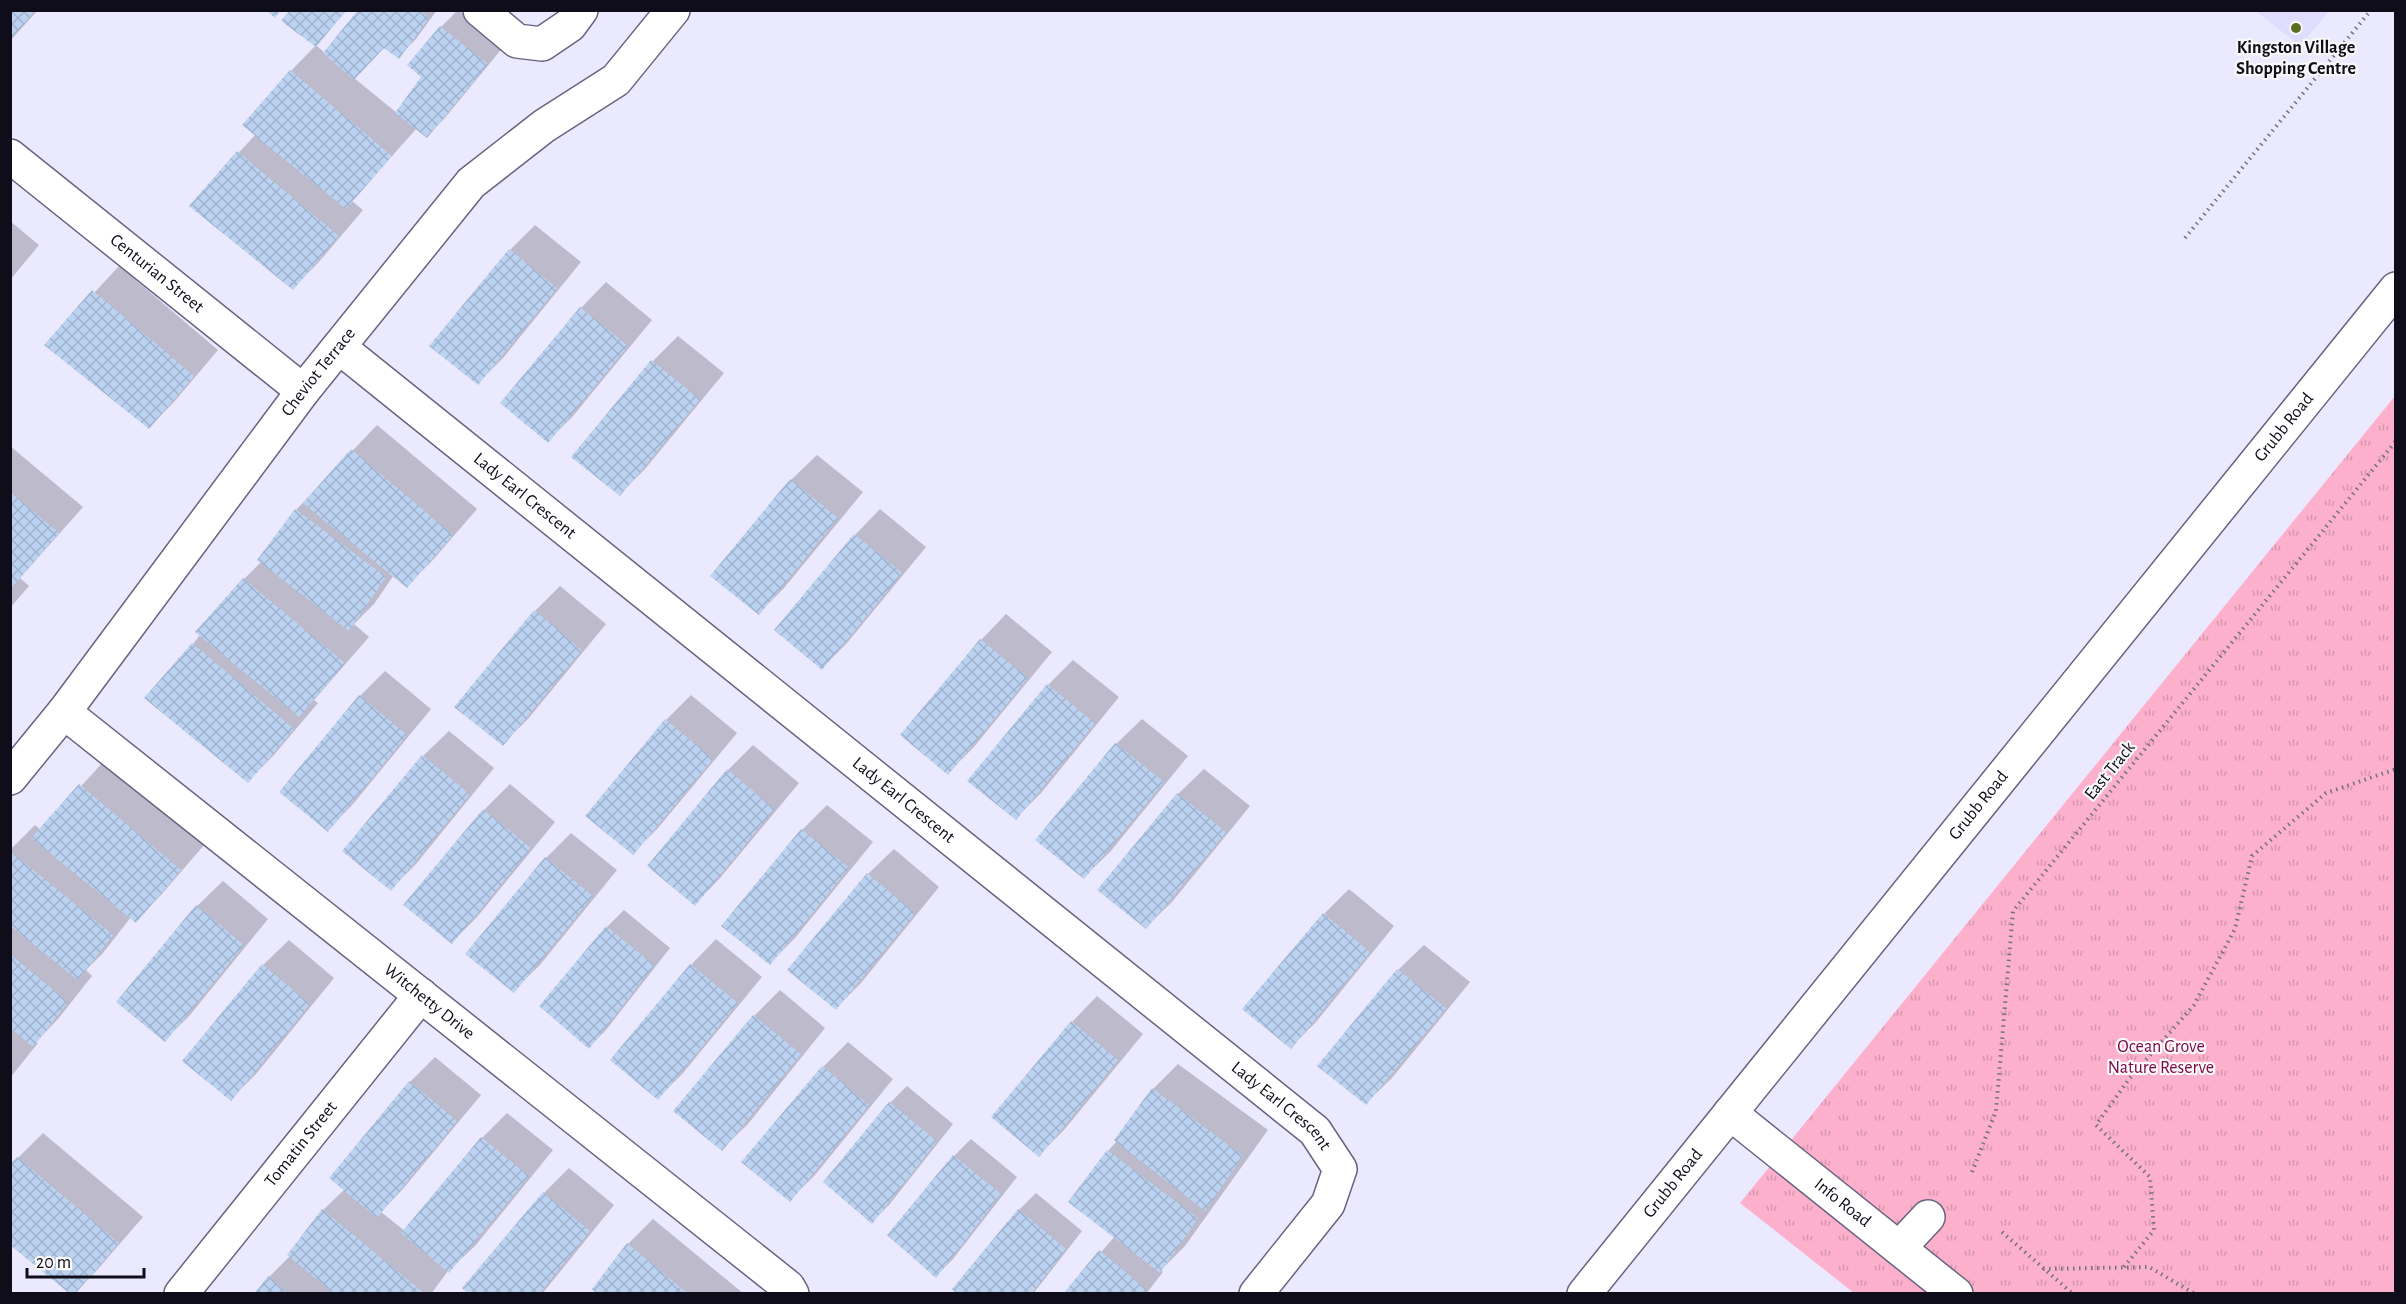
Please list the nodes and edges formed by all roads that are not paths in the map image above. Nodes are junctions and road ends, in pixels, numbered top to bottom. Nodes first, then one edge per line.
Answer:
1 (480, 10) edge
2 (581, 10) edge
3 (674, 10) edge
4 (10, 156) edge
5 (2396, 265) edge
6 (2396, 289) edge
7 (2373, 316) junction
8 (339, 347) junction
9 (303, 391) junction
10 (64, 712) junction
11 (10, 778) edge
12 (421, 995) junction
13 (1730, 1113) junction
14 (1928, 1216) dead end
15 (1899, 1248) junction
16 (181, 1293) edge
17 (792, 1293) edge
18 (1256, 1293) edge
19 (1584, 1293) edge
20 (1956, 1293) edge

1 - 2 street
3 - 8 street, Cheviot Terrace
4 - 9 street, Centurian Street
5 - 7 street, Grubb Road
6 - 7 street, Grubb Road
7 - 13 street, Grubb Road
8 - 9 street, Cheviot Terrace
8 - 18 street, Lady Earl Crescent
9 - 10 street, Cheviot Terrace
10 - 11 street, Cheviot Terrace
10 - 12 street, Witchetty Drive
12 - 16 street, Tomatin Street
12 - 17 street, Witchetty Drive
13 - 15 street, Info Road
13 - 19 street, Grubb Road
14 - 15 street
15 - 20 street, Info Road

